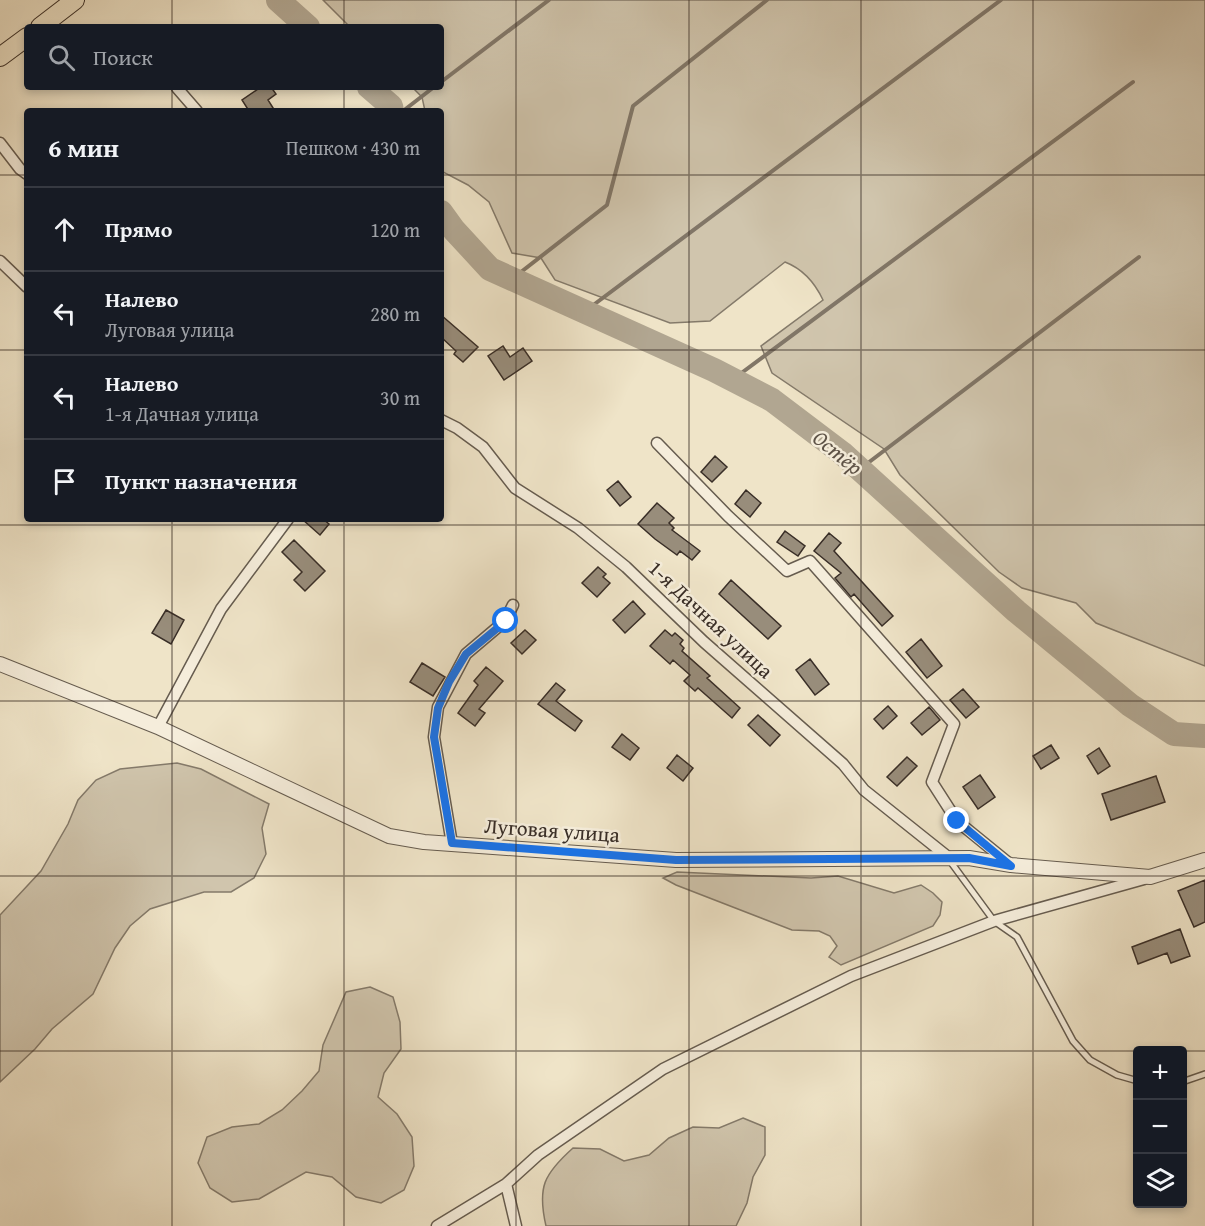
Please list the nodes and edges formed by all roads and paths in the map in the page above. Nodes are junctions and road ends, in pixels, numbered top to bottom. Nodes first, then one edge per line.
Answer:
1 (75, 0) edge
2 (44, 24) edge
3 (24, 39) edge
4 (0, 57) edge
5 (179, 90) edge
6 (194, 108) edge
7 (0, 143) edge
8 (24, 172) edge
9 (0, 261) edge
10 (24, 284) edge
11 (444, 422) edge
12 (657, 443) dead end
13 (284, 522) edge
14 (513, 605) dead end
15 (0, 664) edge
16 (158, 727) junction
17 (452, 843) junction
18 (948, 857) junction
19 (1205, 860) edge
20 (1011, 866) junction
21 (1150, 877) junction
22 (994, 921) junction
23 (1205, 1074) edge
24 (1133, 1080) edge
25 (1187, 1080) edge
26 (506, 1184) junction
27 (437, 1226) edge
28 (516, 1226) edge

1 - 2 highway
3 - 4 highway
5 - 6 street
7 - 8 street
9 - 10 street
11 - 18 street, 1-я Дачная улица
12 - 20 street
13 - 16 street
14 - 17 street
15 - 16 street, Луговая улица
16 - 17 street, Луговая улица
17 - 18 street, Луговая улица
18 - 20 street, Луговая улица
18 - 22 lane
19 - 21 street, Луговая улица
20 - 21 street, Луговая улица
21 - 22 street
22 - 24 lane
22 - 26 street
23 - 25 lane
26 - 27 street
26 - 28 street

